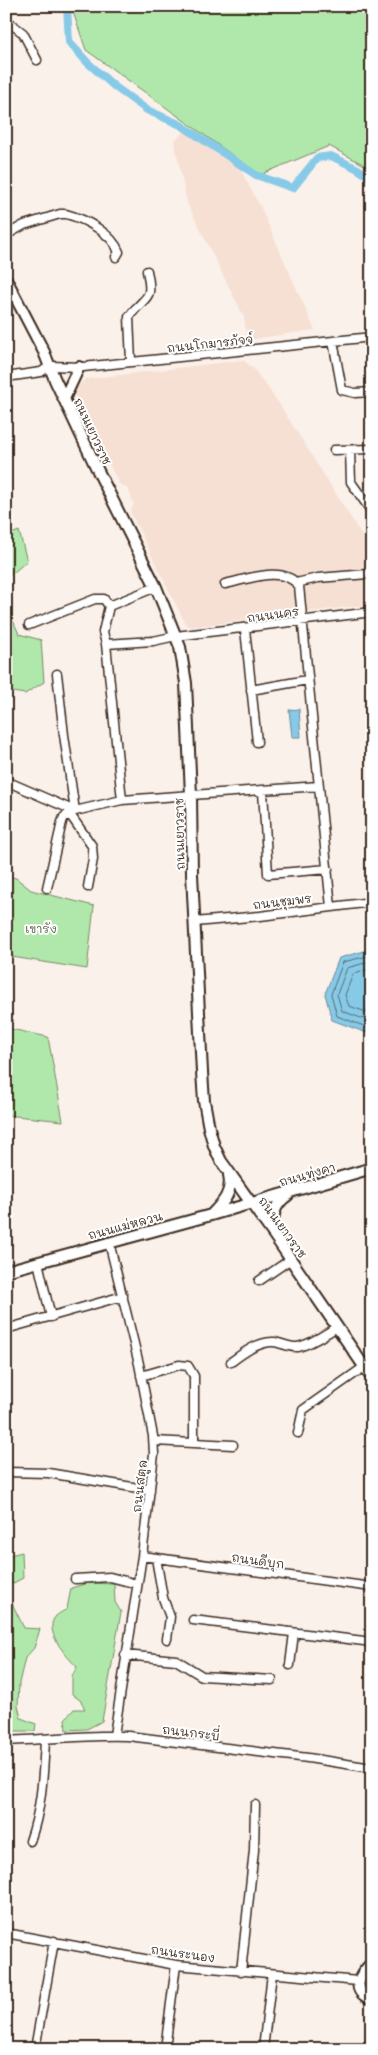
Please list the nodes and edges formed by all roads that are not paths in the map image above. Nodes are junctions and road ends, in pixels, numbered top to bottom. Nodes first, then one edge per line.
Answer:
1 (6, 20) edge
2 (37, 60) dead end
3 (6, 235) edge
4 (116, 257) dead end
5 (146, 271) dead end
6 (6, 279) edge
7 (372, 337) edge
8 (333, 341) junction
9 (131, 362) junction
10 (50, 366) junction
11 (79, 367) junction
12 (6, 377) edge
13 (372, 392) edge
14 (64, 399) junction
15 (372, 449) edge
16 (334, 450) dead end
17 (350, 450) junction
18 (362, 497) junction
19 (372, 497) edge
20 (372, 512) edge
21 (368, 574) dead end
22 (296, 583) junction
23 (225, 584) dead end
24 (156, 586) junction
25 (109, 606) junction
26 (372, 612) edge
27 (302, 621) junction
28 (29, 625) dead end
29 (245, 629) junction
30 (176, 636) junction
31 (106, 644) junction
32 (58, 674) dead end
33 (307, 680) junction
34 (251, 690) junction
35 (257, 742) dead end
36 (6, 781) edge
37 (319, 786) junction
38 (263, 791) junction
39 (191, 795) junction
40 (122, 800) junction
41 (72, 812) junction
42 (328, 869) junction
43 (88, 887) dead end
44 (47, 888) dead end
45 (372, 902) edge
46 (331, 907) junction
47 (194, 922) junction
48 (372, 1168) edge
49 (228, 1172) junction
50 (294, 1191) junction
51 (250, 1204) junction
52 (211, 1215) junction
53 (274, 1235) junction
54 (109, 1242) junction
55 (291, 1259) junction
56 (38, 1262) junction
57 (6, 1271) edge
58 (259, 1281) dead end
59 (123, 1296) junction
60 (51, 1317) junction
61 (337, 1327) junction
62 (6, 1330) edge
63 (232, 1362) dead end
64 (364, 1367) junction
65 (141, 1376) junction
66 (372, 1378) edge
67 (298, 1433) dead end
68 (154, 1441) junction
69 (194, 1443) junction
70 (233, 1445) dead end
71 (6, 1472) edge
72 (150, 1490) junction
73 (142, 1556) junction
74 (156, 1558) junction
75 (75, 1579) dead end
76 (137, 1584) junction
77 (372, 1587) edge
78 (193, 1620) dead end
79 (294, 1633) junction
80 (167, 1639) dead end
81 (372, 1642) edge
82 (125, 1655) junction
83 (290, 1664) dead end
84 (272, 1680) dead end
85 (114, 1735) junction
86 (44, 1740) junction
87 (6, 1741) edge
88 (372, 1768) edge
89 (255, 1805) dead end
90 (30, 1841) dead end
91 (6, 1933) edge
92 (54, 1941) junction
93 (372, 1963) edge
94 (176, 1965) junction
95 (242, 1972) junction
96 (272, 1974) junction
97 (358, 1980) junction
98 (372, 1998) edge
99 (372, 2043) edge
100 (35, 2049) edge
101 (165, 2049) edge
102 (263, 2049) edge
103 (371, 2049) edge

1 - 2 street
3 - 4 street
5 - 9 street
6 - 10 main road, ถนนเยาวราช
7 - 8 street, ถนนโกมารภัจจ์
8 - 9 street, ถนนโกมารภัจจ์
8 - 13 street
9 - 11 street, ถนนโกมารภัจจ์
10 - 11 street, ถนนโกมารภัจจ์
10 - 12 street
10 - 14 main road, ถนนเยาวราช
11 - 14 main road
14 - 24 main road, ถนนเยาวราช
15 - 17 street
16 - 17 street
17 - 18 street
18 - 19 street
18 - 20 street
21 - 22 street
22 - 23 street
22 - 27 street
24 - 25 street
24 - 30 main road, ถนนเยาวราช
25 - 28 street
25 - 31 street
26 - 27 street, ถนนนคร
27 - 29 street, ถนนนคร
27 - 33 street
29 - 30 street, ถนนนคร
29 - 34 street
30 - 31 street, ถนนนคร
30 - 39 main road, ถนนเยาวราช
31 - 40 street
32 - 41 street
33 - 34 street
33 - 37 street
34 - 35 street
36 - 41 street
37 - 38 street
37 - 42 street
38 - 39 street
38 - 42 street
39 - 40 street
39 - 47 main road, ถนนเยาวราช
40 - 41 street
41 - 43 street
41 - 44 street
42 - 46 street
45 - 46 street, ถนนชุมพร
46 - 47 street, ถนนชุมพร
47 - 49 main road, ถนนเยาวราช
48 - 50 main road, ถนนทุ่งคา
49 - 51 main road, ถนนเยาวราช
49 - 52 main road
50 - 51 main road, ถนนทุ่งคา
50 - 53 main road
51 - 52 main road, ถนนแม่หลวน
51 - 53 main road, ถนนเยาวราช
52 - 54 main road, ถนนแม่หลวน
53 - 55 main road, ถนนเยาวราช
54 - 56 main road, ถนนแม่หลวน
54 - 59 street, ถนนสตูล
55 - 58 street
55 - 61 main road, ถนนเยาวราช
56 - 57 main road, ถนนแม่หลวน
56 - 60 street
59 - 60 street
59 - 65 street, ถนนสตูล
60 - 62 street
61 - 63 street
61 - 64 main road, ถนนเยาวราช
64 - 66 main road, ถนนเยาวราช
64 - 67 street
65 - 68 street, ถนนสตูล
65 - 69 street
68 - 69 street
68 - 72 street, ถนนสตูล
69 - 70 street
71 - 72 street
72 - 73 street, ถนนสตูล
73 - 74 street, ถนนดีบุก
73 - 76 street, ถนนสตูล
74 - 77 street, ถนนดีบุก
74 - 80 street
75 - 76 street
76 - 82 street, ถนนสตูล
78 - 79 street
79 - 81 street
79 - 83 street
82 - 84 street
82 - 85 street, ถนนสตูล
85 - 86 street, ถนนกระบี่
85 - 88 street, ถนนกระบี่
86 - 87 street, ถนนกระบี่
86 - 90 street
89 - 95 street
91 - 92 street, ถนนระนอง
92 - 94 street, ถนนระนอง
92 - 100 street
93 - 97 main road
94 - 95 street, ถนนระนอง
94 - 101 street
95 - 96 street, ถนนระนอง
96 - 97 street, ถนนระนอง
96 - 102 street
97 - 98 main road
99 - 103 main road

